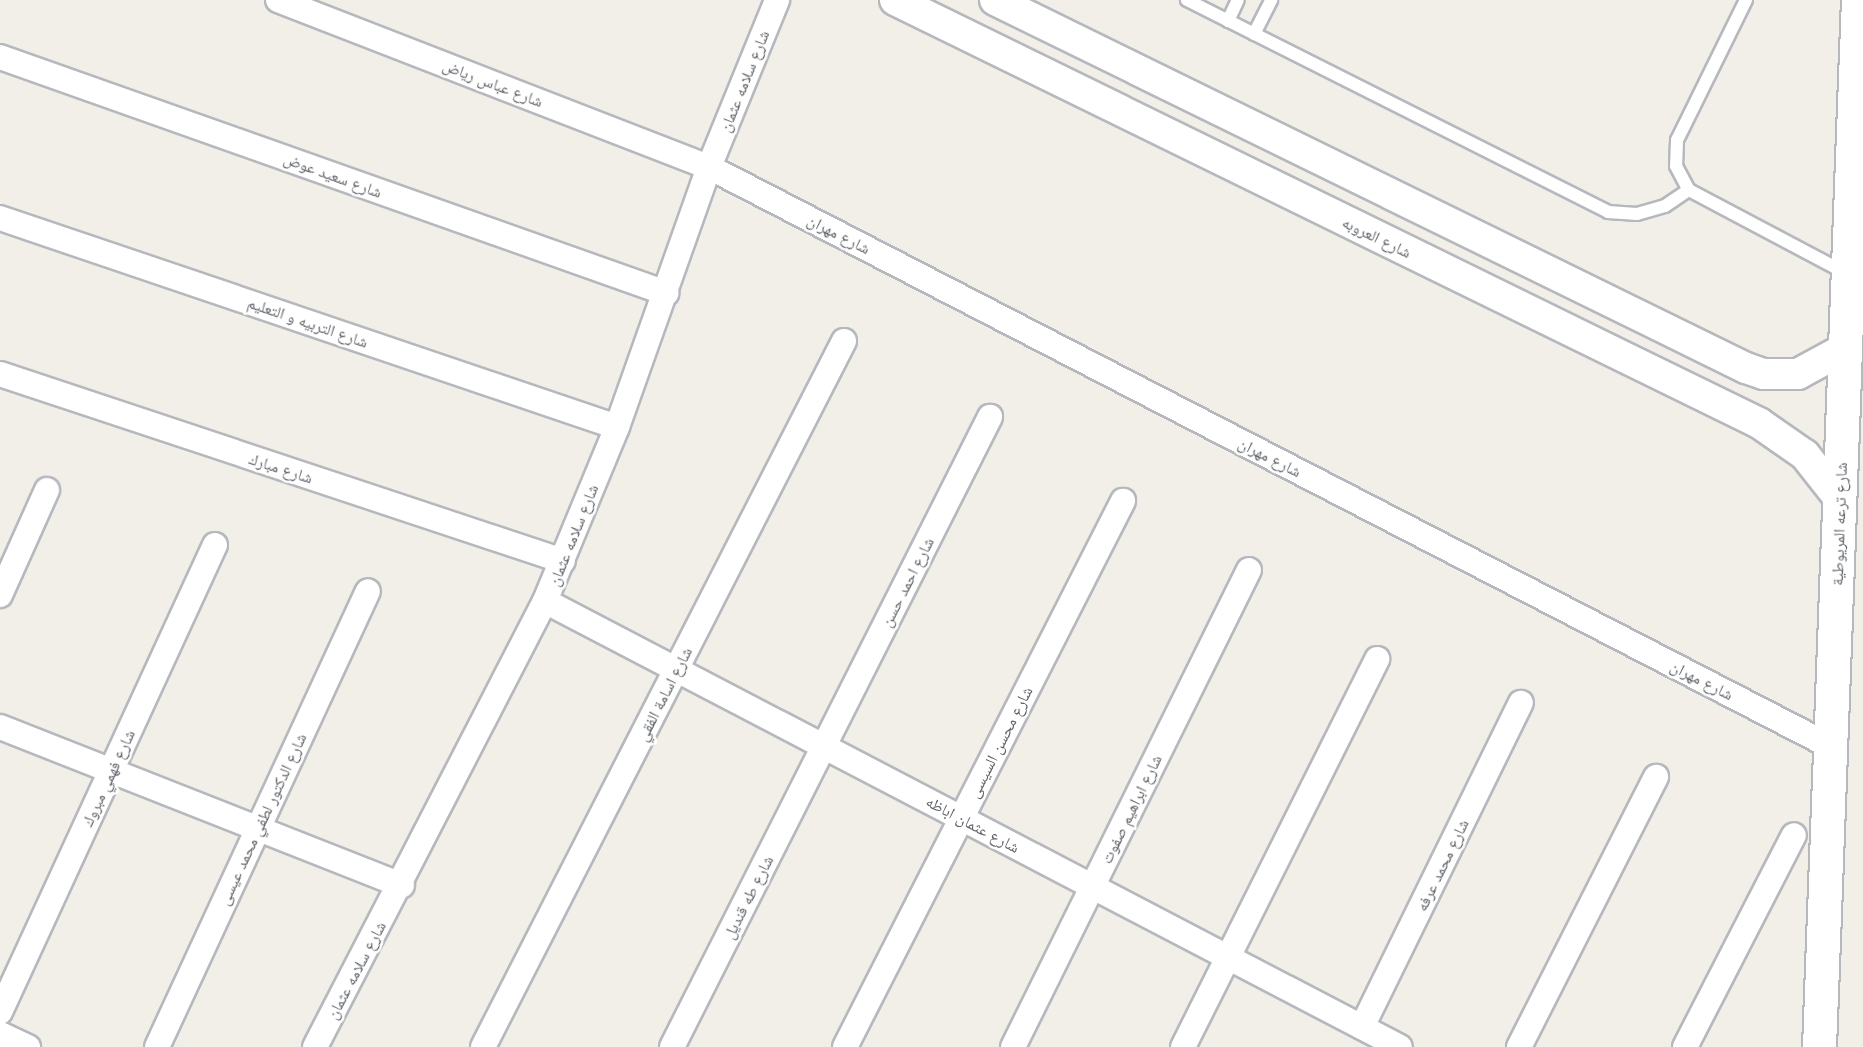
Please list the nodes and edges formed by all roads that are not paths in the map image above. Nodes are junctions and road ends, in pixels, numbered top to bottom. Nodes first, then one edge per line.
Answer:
1 (278, 0) edge
2 (777, 0) edge
3 (895, 0) edge
4 (995, 0) edge
5 (1238, 0) edge
6 (1271, 0) edge
7 (1746, 0) edge
8 (1858, 0) edge
9 (1196, 2) edge
10 (1228, 21) junction
11 (1254, 34) junction
12 (0, 57) edge
13 (709, 167) junction
14 (1689, 190) junction
15 (0, 218) edge
16 (1847, 273) junction
17 (666, 293) junction
18 (1658, 326) junction
19 (844, 341) dead end
20 (1844, 349) junction
21 (1642, 368) junction
22 (0, 374) edge
23 (990, 417) dead end
24 (617, 427) junction
25 (47, 490) dead end
26 (1839, 498) junction
27 (1123, 501) dead end
28 (215, 545) dead end
29 (563, 561) junction
30 (1249, 570) dead end
31 (368, 591) dead end
32 (0, 595) edge
33 (545, 601) junction
34 (1377, 659) dead end
35 (676, 670) junction
36 (1521, 703) dead end
37 (0, 726) edge
38 (824, 747) junction
39 (1832, 747) junction
40 (111, 770) junction
41 (1656, 777) dead end
42 (961, 818) junction
43 (258, 829) junction
44 (1794, 835) dead end
45 (402, 885) junction
46 (1093, 887) junction
47 (1228, 957) junction
48 (0, 1012) edge
49 (1362, 1027) junction
50 (0, 1034) edge
51 (28, 1047) edge
52 (157, 1047) edge
53 (315, 1047) edge
54 (483, 1047) edge
55 (672, 1047) edge
56 (845, 1047) edge
57 (1013, 1047) edge
58 (1183, 1047) edge
59 (1400, 1047) edge
60 (1519, 1047) edge
61 (1685, 1047) edge
62 (1820, 1047) edge

1 - 13 street, شارع عباس رياض
2 - 13 street, شارع سلامه عثمان
3 - 21 street, شارع العروبه
4 - 18 street
5 - 10 lane
6 - 11 lane
7 - 14 lane
8 - 16 main road, شارع ترعه المريوطية
9 - 10 lane
10 - 11 lane
11 - 14 lane
12 - 17 street, شارع سعيد عوض
13 - 17 street, شارع سلامه عثمان
13 - 39 street, شارع مهران
14 - 16 lane
15 - 24 street, شارع التربيه و التعليم
16 - 20 main road, شارع ترعه المريوطية
17 - 24 street, شارع سلامه عثمان
18 - 20 street
18 - 21 street
19 - 35 street, شارع اسامة الفقي
20 - 26 main road, شارع ترعه المريوطية
21 - 26 street, شارع العروبه
22 - 29 street, شارع مبارك
23 - 38 street, شارع احمد حسن
24 - 29 street, شارع سلامه عثمان
25 - 32 street
26 - 39 main road, شارع ترعه المريوطية
27 - 42 street, شارع محسن السيسى
28 - 40 street, شارع فهمي مبروك
29 - 33 street, شارع سلامه عثمان
30 - 46 street, شارع ابراهيم صفوت
31 - 43 street, شارع الدكتور لطفي محمد عيسى
33 - 35 street, شارع عثمان اباظه
33 - 45 street, شارع سلامه عثمان
34 - 47 street
35 - 38 street, شارع عثمان اباظه
35 - 54 street, شارع اسامة الفقي
36 - 49 street, شارع محمد عرفه
37 - 40 street
38 - 42 street, شارع عثمان اباظه
38 - 55 street, شارع طه قنديل
39 - 62 main road, شارع ترعه المريوطية
40 - 43 street
40 - 48 street, شارع فهمي مبروك
41 - 60 street
42 - 46 street, شارع عثمان اباظه
42 - 56 street, شارع محسن السيسى
43 - 45 street
43 - 52 street, شارع الدكتور لطفي محمد عيسى
44 - 61 street
45 - 53 street, شارع سلامه عثمان
46 - 47 street, شارع عثمان اباظه
46 - 57 street, شارع ابراهيم صفوت
47 - 49 street, شارع عثمان اباظه
47 - 58 street
49 - 59 street, شارع عثمان اباظه
50 - 51 street

